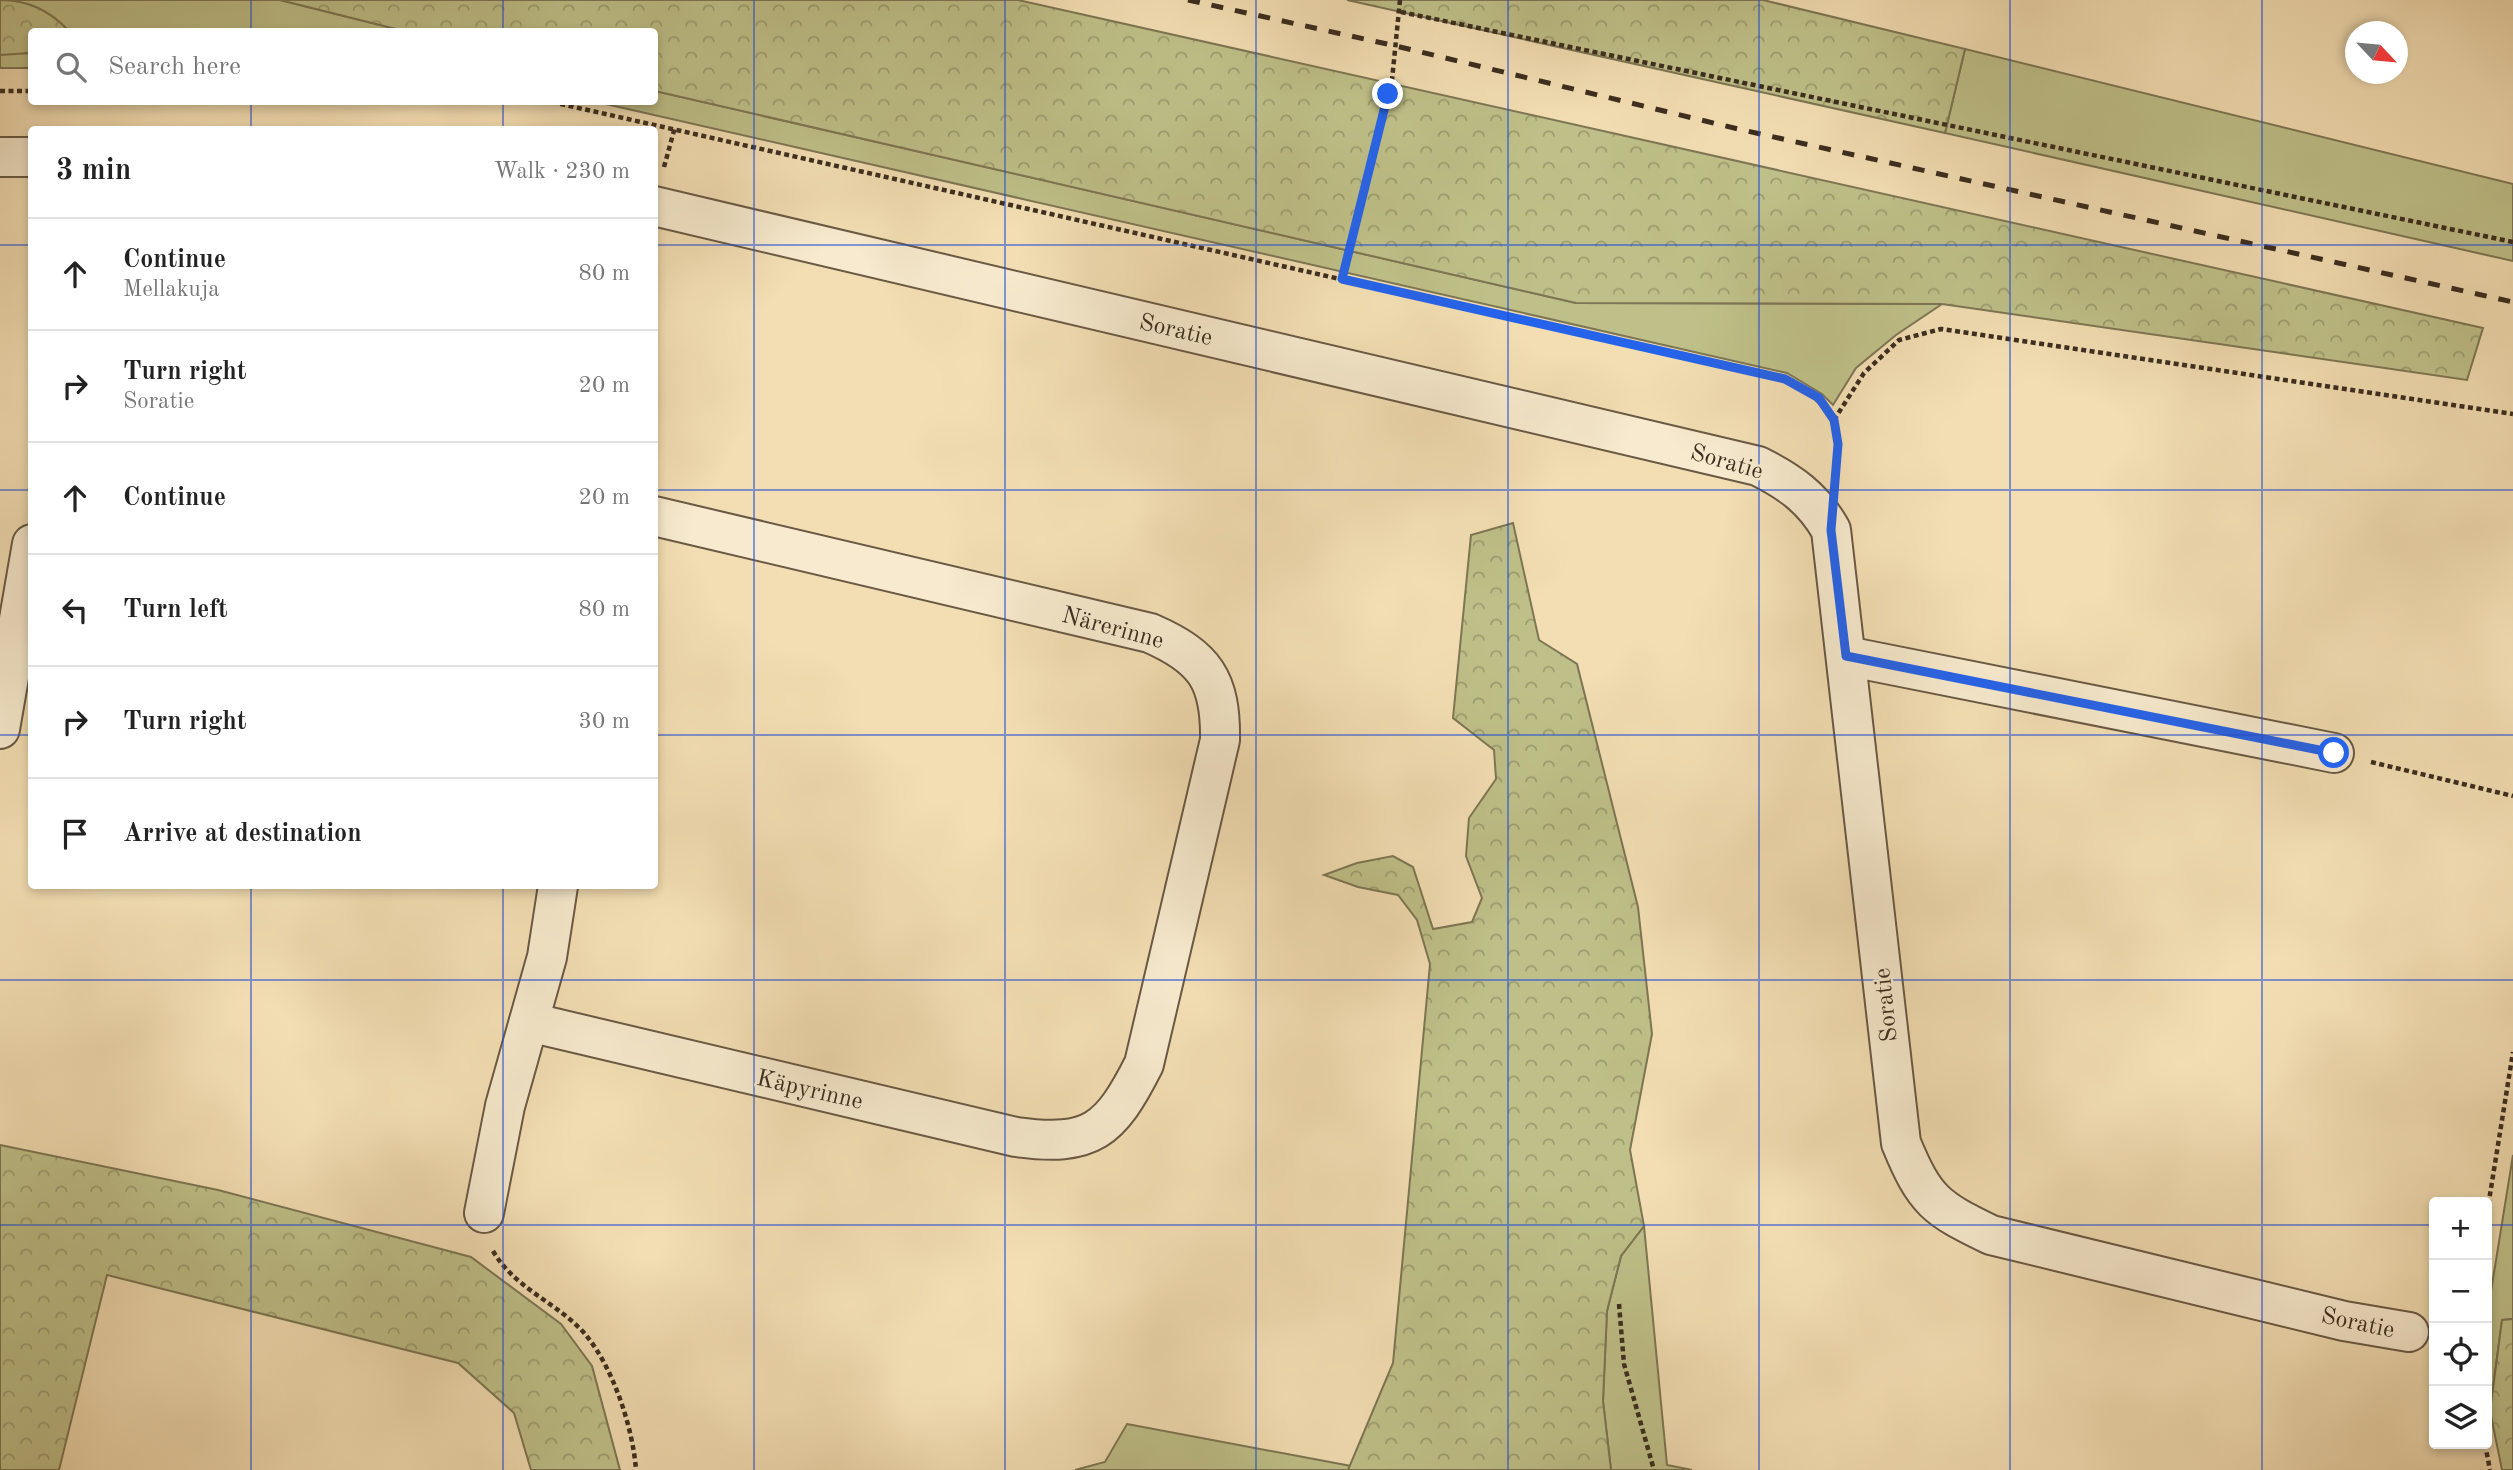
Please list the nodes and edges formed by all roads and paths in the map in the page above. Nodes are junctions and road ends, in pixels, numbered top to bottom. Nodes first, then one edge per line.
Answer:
1 (1400, 0) edge
2 (1401, 12) junction
3 (0, 91) edge
4 (28, 91) edge
5 (565, 105) edge
6 (0, 157) edge
7 (28, 157) edge
8 (658, 207) edge
9 (2513, 242) edge
10 (1342, 279) junction
11 (2513, 414) edge
12 (1834, 420) junction
13 (658, 517) edge
14 (1831, 530) junction
15 (28, 567) edge
16 (1846, 656) junction
17 (0, 729) edge
18 (2334, 753) joint
19 (2513, 796) edge
20 (558, 889) edge
21 (529, 1022) junction
22 (2513, 1052) edge
23 (1092, 1132) joint
24 (2490, 1197) edge
25 (484, 1213) joint
26 (1619, 1304) dead end
27 (2409, 1332) dead end
28 (2486, 1449) edge
29 (636, 1470) edge
30 (1654, 1470) edge
31 (2490, 1470) edge

1 - 2 path
2 - 9 path
2 - 10 path
3 - 4 path
5 - 10 path
6 - 7 street
8 - 14 street, Soratie
10 - 12 path
11 - 12 path
12 - 14 path
13 - 23 street, Närerinne
14 - 16 street, Soratie
15 - 17 street
16 - 18 street
16 - 27 street, Soratie
18 - 19 path
20 - 21 street
21 - 23 street, Käpyrinne
21 - 25 street
22 - 24 path
25 - 29 path
26 - 30 path
28 - 31 path

